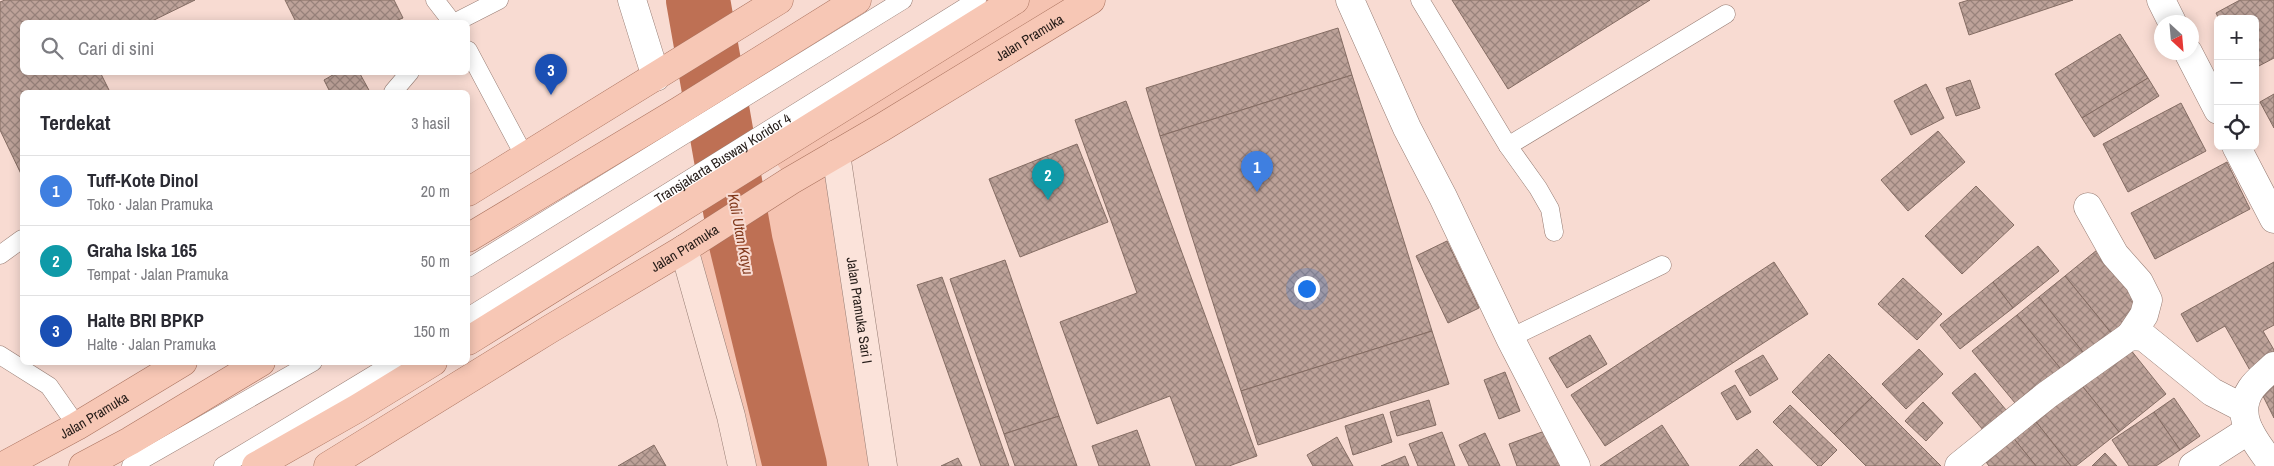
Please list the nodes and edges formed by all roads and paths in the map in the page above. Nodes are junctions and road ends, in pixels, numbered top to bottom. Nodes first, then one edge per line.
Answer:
1 (435, 0) edge
2 (499, 0) edge
3 (632, 0) edge
4 (779, 0) edge
5 (856, 0) edge
6 (903, 0) edge
7 (977, 0) edge
8 (1015, 0) edge
9 (1091, 0) edge
10 (1350, 0) edge
11 (1420, 0) edge
12 (2161, 0) edge
13 (1726, 14) dead end
14 (2168, 15) edge
15 (450, 20) edge
16 (460, 20) edge
17 (950, 40) junction
18 (470, 54) edge
19 (2192, 60) edge
20 (666, 70) junction
21 (407, 75) edge
22 (395, 90) edge
23 (937, 94) junction
24 (2215, 105) edge
25 (1508, 146) junction
26 (2238, 150) edge
27 (836, 154) junction
28 (526, 157) junction
29 (470, 191) edge
30 (678, 197) junction
31 (2088, 206) dead end
32 (2274, 219) edge
33 (1554, 232) dead end
34 (470, 237) edge
35 (20, 240) edge
36 (692, 245) junction
37 (0, 255) edge
38 (1662, 265) dead end
39 (470, 267) edge
40 (470, 316) edge
41 (2130, 336) junction
42 (1510, 338) junction
43 (470, 340) edge
44 (0, 354) edge
45 (178, 365) edge
46 (256, 365) edge
47 (308, 365) edge
48 (390, 365) edge
49 (428, 365) edge
50 (2274, 366) edge
51 (2246, 420) junction
52 (77, 426) junction
53 (3, 466) edge
54 (83, 466) edge
55 (131, 466) edge
56 (223, 466) edge
57 (256, 466) edge
58 (328, 466) edge
59 (742, 466) edge
60 (883, 466) edge
61 (1576, 466) edge
62 (1959, 466) edge
63 (2193, 466) edge
64 (2273, 466) edge

1 - 15 lane
2 - 16 lane
3 - 20 street
4 - 20 main road
5 - 34 main road
6 - 39 lane
7 - 30 lane, Transjakarta Busway Koridor 4
8 - 17 main road
9 - 23 main road, Jalan Pramuka
10 - 42 street
11 - 25 lane
12 - 14 street
13 - 25 lane
17 - 23 main road
17 - 30 main road
18 - 28 lane
19 - 24 street
20 - 28 main road
21 - 22 lane
23 - 27 main road, Jalan Pramuka
25 - 33 lane
26 - 32 street
27 - 36 main road, Jalan Pramuka
27 - 60 street, Jalan Pramuka Sari I
28 - 29 main road
30 - 40 lane, Transjakarta Busway Koridor 4
30 - 43 main road
31 - 41 street
35 - 37 lane
36 - 58 main road, Jalan Pramuka
36 - 59 street
38 - 42 lane
41 - 51 street
41 - 62 street
42 - 61 street
44 - 52 lane
45 - 52 main road, Jalan Pramuka
46 - 54 main road
47 - 55 lane
48 - 56 lane
49 - 57 main road
50 - 51 street
51 - 63 street
51 - 64 street
52 - 53 main road, Jalan Pramuka

